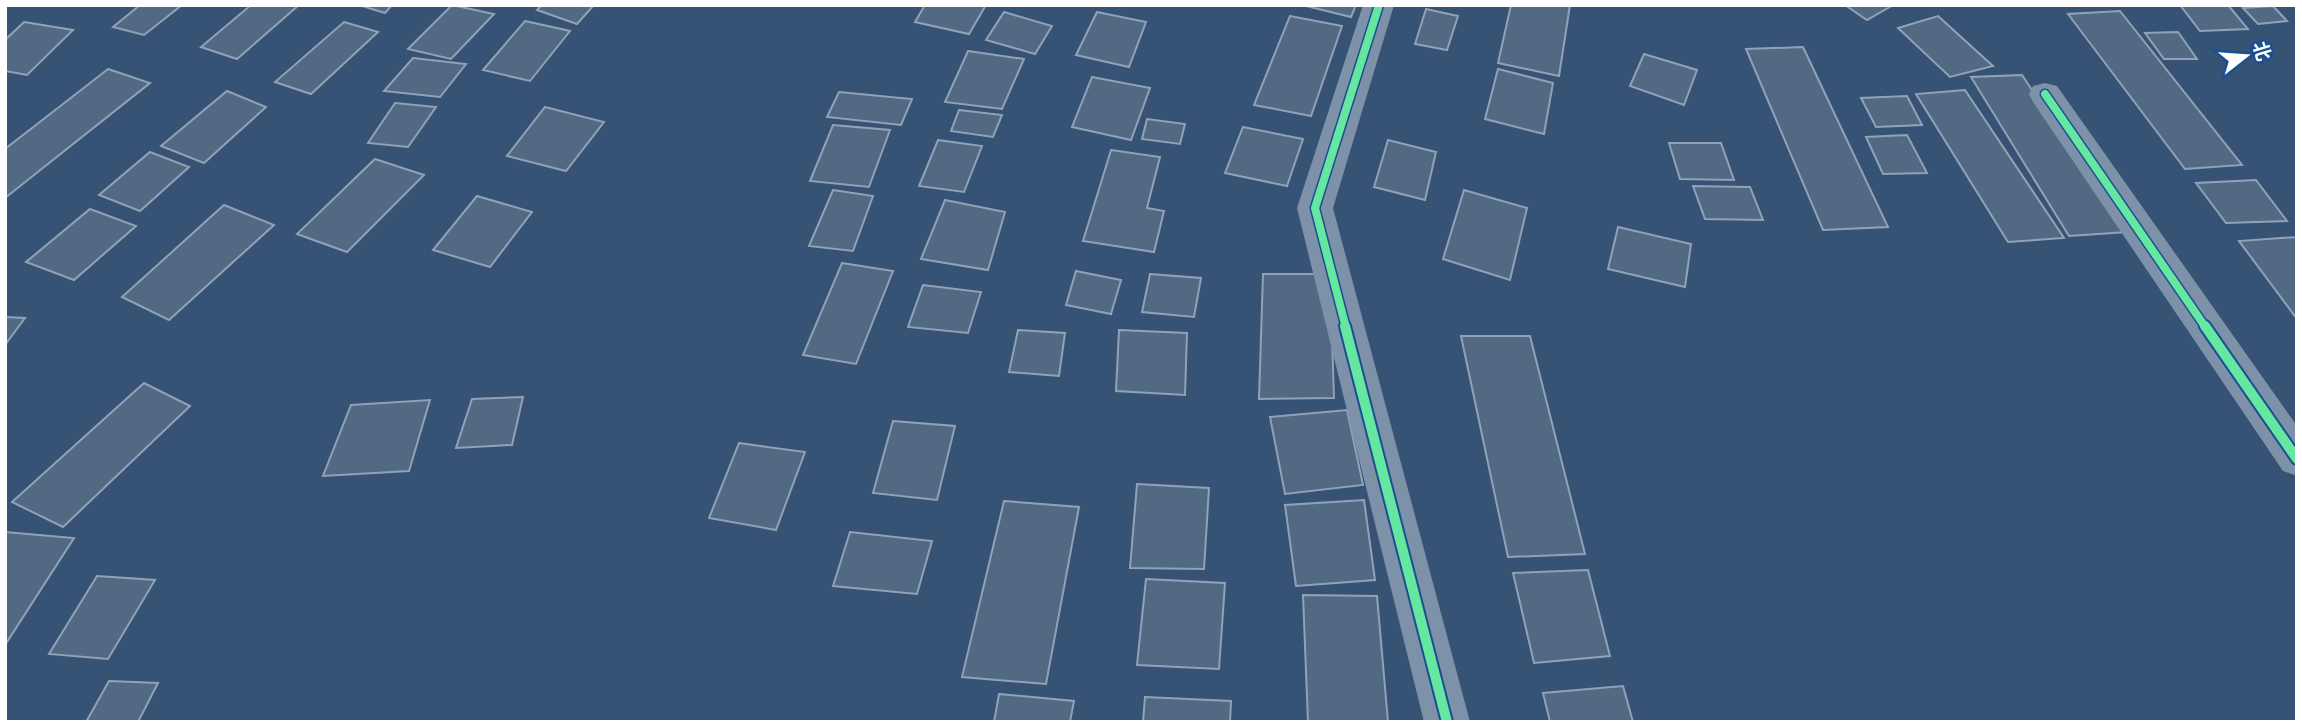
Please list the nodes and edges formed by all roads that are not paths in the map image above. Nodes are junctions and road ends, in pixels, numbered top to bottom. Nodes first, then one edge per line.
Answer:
1 (1379, 5) edge
2 (2045, 93) dead end
3 (2297, 459) edge
4 (1447, 722) edge

1 - 4 street
2 - 3 street

